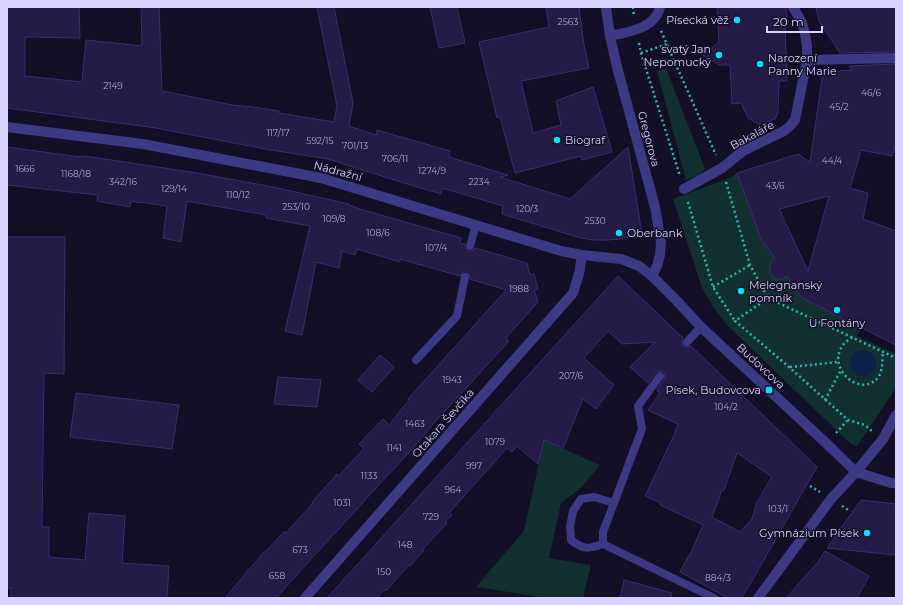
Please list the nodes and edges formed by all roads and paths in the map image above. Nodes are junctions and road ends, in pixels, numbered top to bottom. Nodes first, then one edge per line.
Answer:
1 (606, 7) edge
2 (633, 7) edge
3 (660, 7) edge
4 (793, 7) edge
5 (655, 18) junction
6 (637, 30) junction
7 (610, 36) junction
8 (667, 44) junction
9 (641, 53) junction
10 (896, 58) edge
11 (807, 60) junction
12 (7, 127) edge
13 (722, 168) junction
14 (684, 189) junction
15 (476, 225) junction
16 (470, 246) dead end
17 (582, 255) junction
18 (750, 265) junction
19 (652, 276) junction
20 (465, 277) dead end
21 (713, 287) junction
22 (768, 298) junction
23 (736, 321) junction
24 (701, 327) junction
25 (852, 337) junction
26 (687, 342) dead end
27 (883, 352) junction
28 (896, 358) edge
29 (416, 360) dead end
30 (838, 362) junction
31 (790, 367) junction
32 (841, 370) junction
33 (660, 376) dead end
34 (825, 400) junction
35 (896, 415) edge
36 (883, 439) junction
37 (856, 472) junction
38 (896, 483) edge
39 (614, 502) junction
40 (603, 544) junction
41 (305, 598) edge
42 (714, 598) edge
43 (758, 598) edge

1 - 7 street, Gregorova
2 - 6 path
3 - 5 street
4 - 11 street, Bakaláře
5 - 6 street
5 - 8 path
6 - 7 street
6 - 9 path
7 - 19 street, Gregorova
8 - 9 path
8 - 13 path
9 - 14 path
10 - 11 street
11 - 13 street, Bakaláře
12 - 15 street, Nádražní
13 - 14 street, Bakaláře
13 - 18 path
14 - 21 path
15 - 16 lane
15 - 17 street, Nádražní
17 - 19 street, Nádražní
17 - 41 street, Otakara Ševčíka
18 - 21 path
18 - 22 path
19 - 24 street, Budovcova
20 - 29 lane
21 - 23 path
22 - 23 path
22 - 25 path
23 - 31 path
24 - 26 lane
24 - 37 street, Budovcova
25 - 27 path
25 - 30 path
27 - 28 path
27 - 32 path
30 - 31 path
30 - 32 path
31 - 34 path
32 - 34 path
33 - 39 lane
34 - 36 path
35 - 36 street
36 - 37 street
37 - 38 street
37 - 43 street
39 - 40 lane
39 - 40 lane
40 - 42 lane

